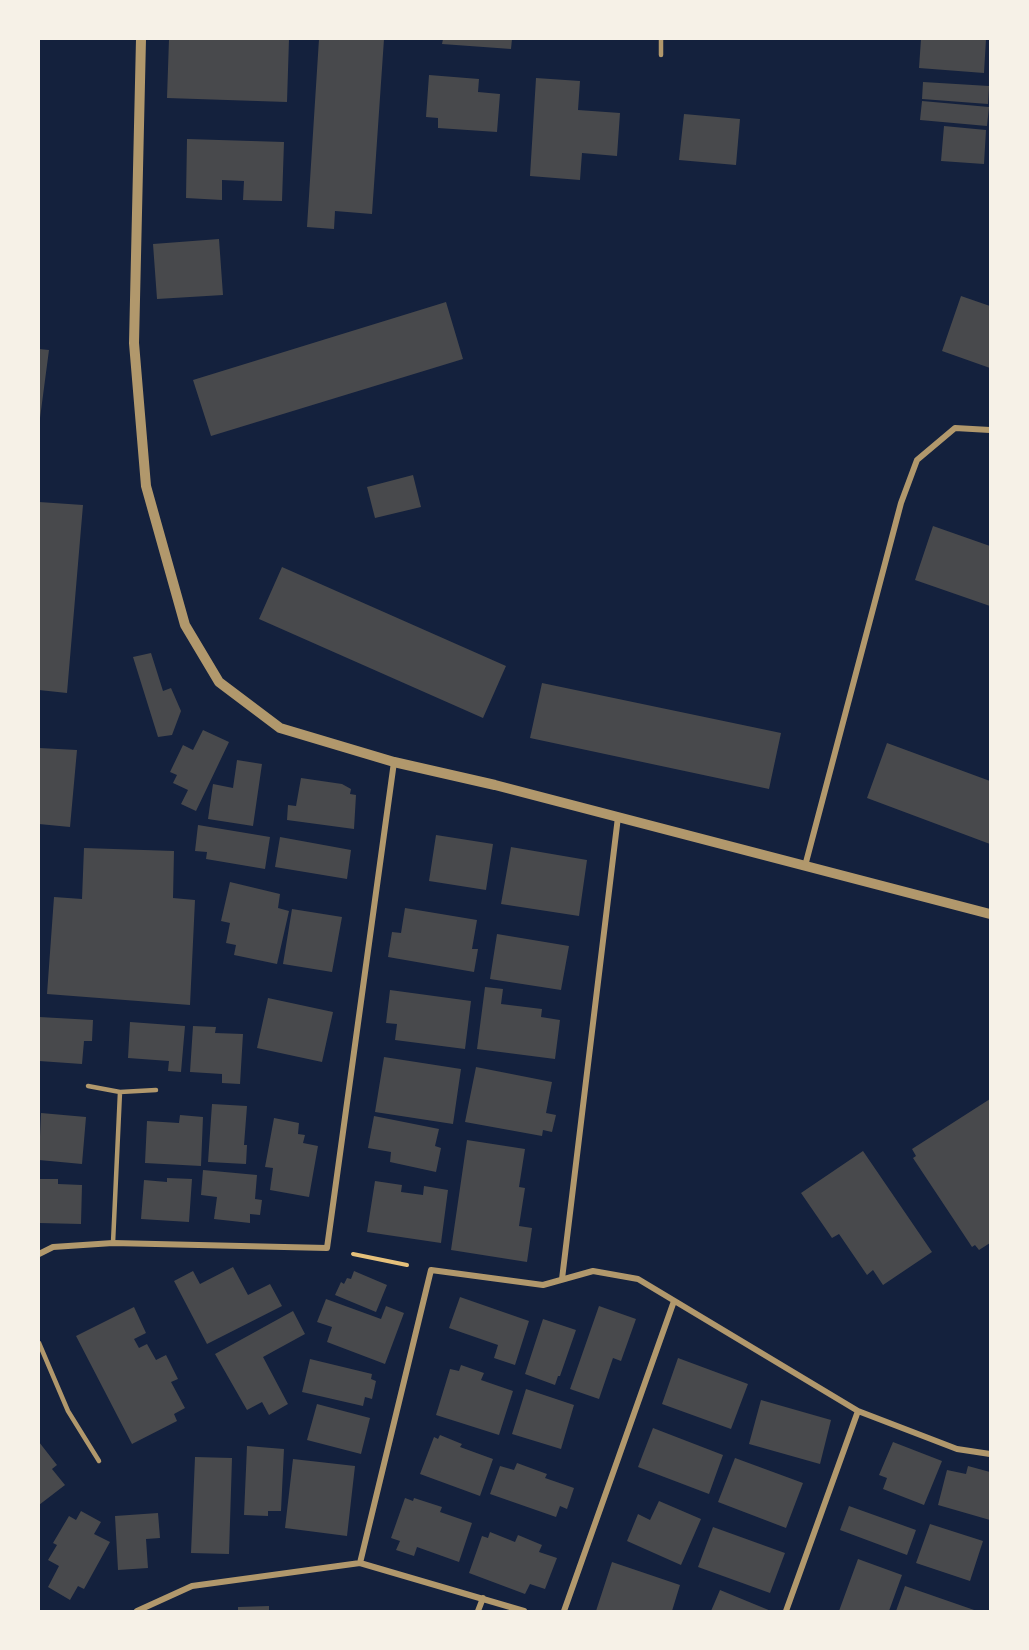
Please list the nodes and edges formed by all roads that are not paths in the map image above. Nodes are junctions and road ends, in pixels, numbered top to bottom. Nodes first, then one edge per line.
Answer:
1 (141, 39) edge
2 (661, 39) edge
3 (661, 55) dead end
4 (990, 430) edge
5 (394, 762) junction
6 (618, 817) junction
7 (805, 866) junction
8 (990, 914) edge
9 (88, 1086) dead end
10 (156, 1090) dead end
11 (120, 1092) junction
12 (113, 1243) junction
13 (39, 1254) edge
14 (562, 1279) junction
15 (674, 1301) junction
16 (39, 1343) edge
17 (858, 1411) junction
18 (990, 1454) edge
19 (99, 1461) dead end
20 (360, 1563) junction
21 (483, 1598) junction
22 (137, 1611) edge
23 (478, 1611) edge
24 (524, 1611) edge
25 (564, 1611) edge
26 (786, 1611) edge

1 - 5 street
2 - 3 lane
4 - 7 street
5 - 6 street
5 - 12 street
6 - 7 street
6 - 14 street
7 - 8 street
9 - 11 lane
10 - 11 lane
11 - 12 lane
12 - 13 street
14 - 15 street
14 - 20 street
15 - 17 street
15 - 25 street
16 - 19 lane
17 - 18 street
17 - 26 street
20 - 21 street
20 - 22 street
21 - 23 street
21 - 24 street

